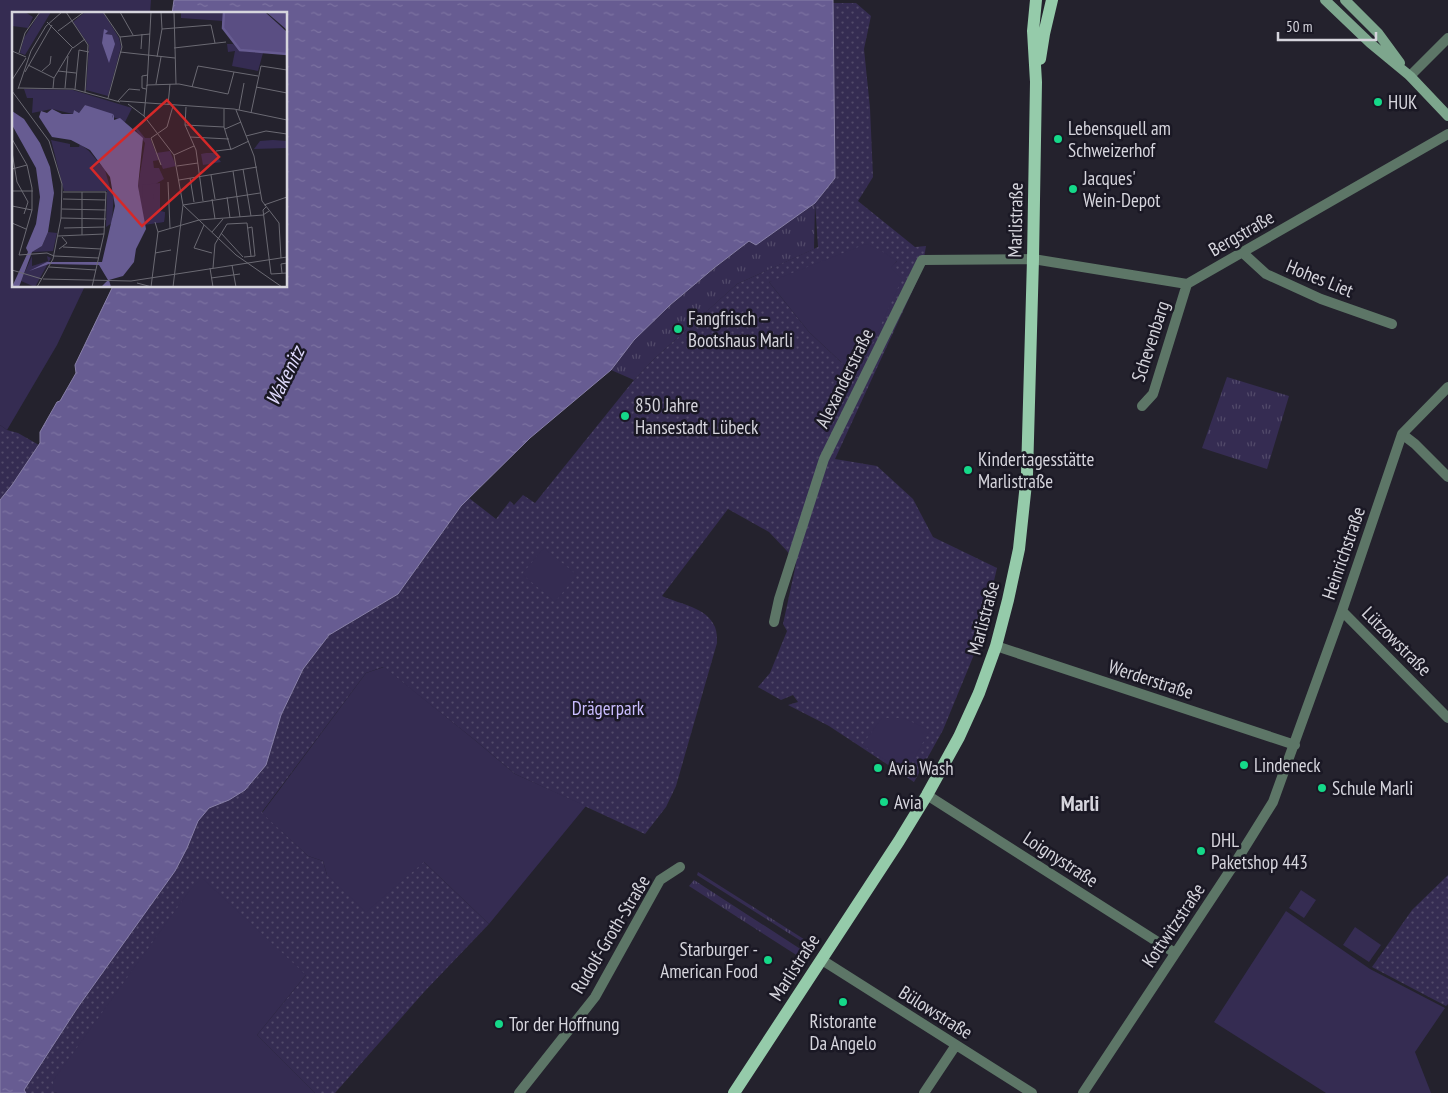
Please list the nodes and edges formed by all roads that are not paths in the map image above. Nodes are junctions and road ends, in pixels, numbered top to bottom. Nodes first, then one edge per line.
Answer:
1 (1036, 0) edge
2 (1325, 0) edge
3 (1345, 0) edge
4 (1052, 1) edge
5 (1448, 38) edge
6 (1410, 76) junction
7 (1036, 82) junction
8 (1448, 116) edge
9 (1448, 134) edge
10 (1242, 252) junction
11 (1033, 259) junction
12 (1187, 284) junction
13 (1392, 324) dead end
14 (1448, 388) edge
15 (1142, 406) dead end
16 (1402, 434) junction
17 (1448, 477) edge
18 (1342, 610) junction
19 (774, 622) dead end
20 (996, 646) junction
21 (1448, 718) edge
22 (1295, 745) junction
23 (928, 795) junction
24 (680, 867) dead end
25 (1175, 953) junction
26 (822, 960) junction
27 (956, 1045) junction
28 (519, 1093) edge
29 (734, 1093) edge
30 (924, 1093) edge
31 (1032, 1093) edge
32 (1083, 1093) edge

1 - 7 main road, Marlistraße
2 - 6 main road
3 - 6 main road
4 - 7 main road, Marlistraße
5 - 6 street
6 - 8 main road
7 - 11 main road, Marlistraße
9 - 10 street, Bergstraße
10 - 12 street, Bergstraße
10 - 13 street, Hohes Liet
11 - 12 street
11 - 19 street, Alexanderstraße
11 - 20 main road, Marlistraße
12 - 15 street, Schevenbarg
14 - 16 street, Heinrichstraße
16 - 17 street
16 - 18 street, Heinrichstraße
18 - 21 street, Lützowstraße
18 - 22 street, Heinrichstraße
20 - 22 street, Werderstraße
20 - 23 main road, Marlistraße
22 - 25 street, Kottwitzstraße
23 - 25 street, Loignystraße
23 - 26 main road, Marlistraße
24 - 28 street, Rudolf-Groth-Straße
25 - 32 street, Kottwitzstraße
26 - 27 street, Bülowstraße
26 - 29 main road, Marlistraße
27 - 30 street
27 - 31 street, Bülowstraße

